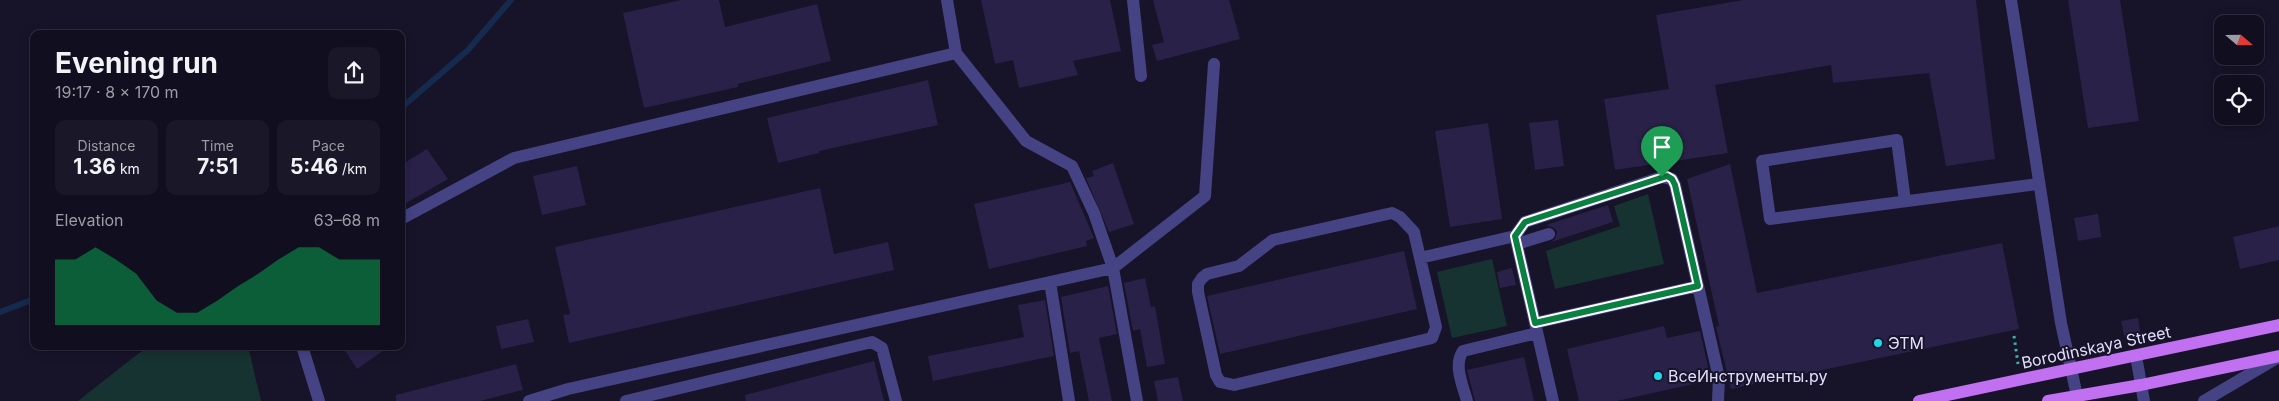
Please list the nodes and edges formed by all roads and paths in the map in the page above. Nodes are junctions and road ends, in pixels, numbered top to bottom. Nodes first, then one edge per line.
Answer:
1 (947, 0) edge
2 (1133, 0) edge
3 (2011, 0) edge
4 (956, 53) junction
5 (1214, 64) dead end
6 (1141, 76) dead end
7 (2038, 184) junction
8 (1905, 201) junction
9 (405, 217) edge
10 (1549, 234) dead end
11 (1516, 240) junction
12 (1420, 258) junction
13 (1113, 268) junction
14 (1050, 282) junction
15 (1698, 286) junction
16 (2279, 325) edge
17 (1536, 328) junction
18 (303, 350) edge
19 (2136, 356) junction
20 (2279, 356) edge
21 (2072, 368) junction
22 (2141, 384) junction
23 (2077, 396) junction
24 (319, 401) edge
25 (529, 401) edge
26 (626, 401) edge
27 (896, 401) edge
28 (1070, 401) edge
29 (1137, 401) edge
30 (1466, 401) edge
31 (1553, 401) edge
32 (1718, 401) edge
33 (1919, 401) edge
34 (2048, 401) edge
35 (2144, 401) edge
36 (2204, 401) edge

1 - 4 street
2 - 6 street
3 - 7 street
4 - 9 street
4 - 13 street
5 - 13 street
7 - 8 street
7 - 21 street
8 - 8 street
10 - 11 street
11 - 12 street
11 - 15 street
11 - 17 street
12 - 12 street
13 - 14 street
13 - 29 street
14 - 25 street
14 - 28 street
15 - 17 street
15 - 32 street
16 - 19 main road, Borodinskaya Street
17 - 30 street
17 - 31 street
18 - 24 street
19 - 21 main road, Borodinskaya Street
19 - 22 street
20 - 22 main road
20 - 36 street
21 - 23 street
21 - 33 main road, Borodinskaya Street
22 - 23 main road
22 - 35 street
23 - 34 main road
26 - 27 street

